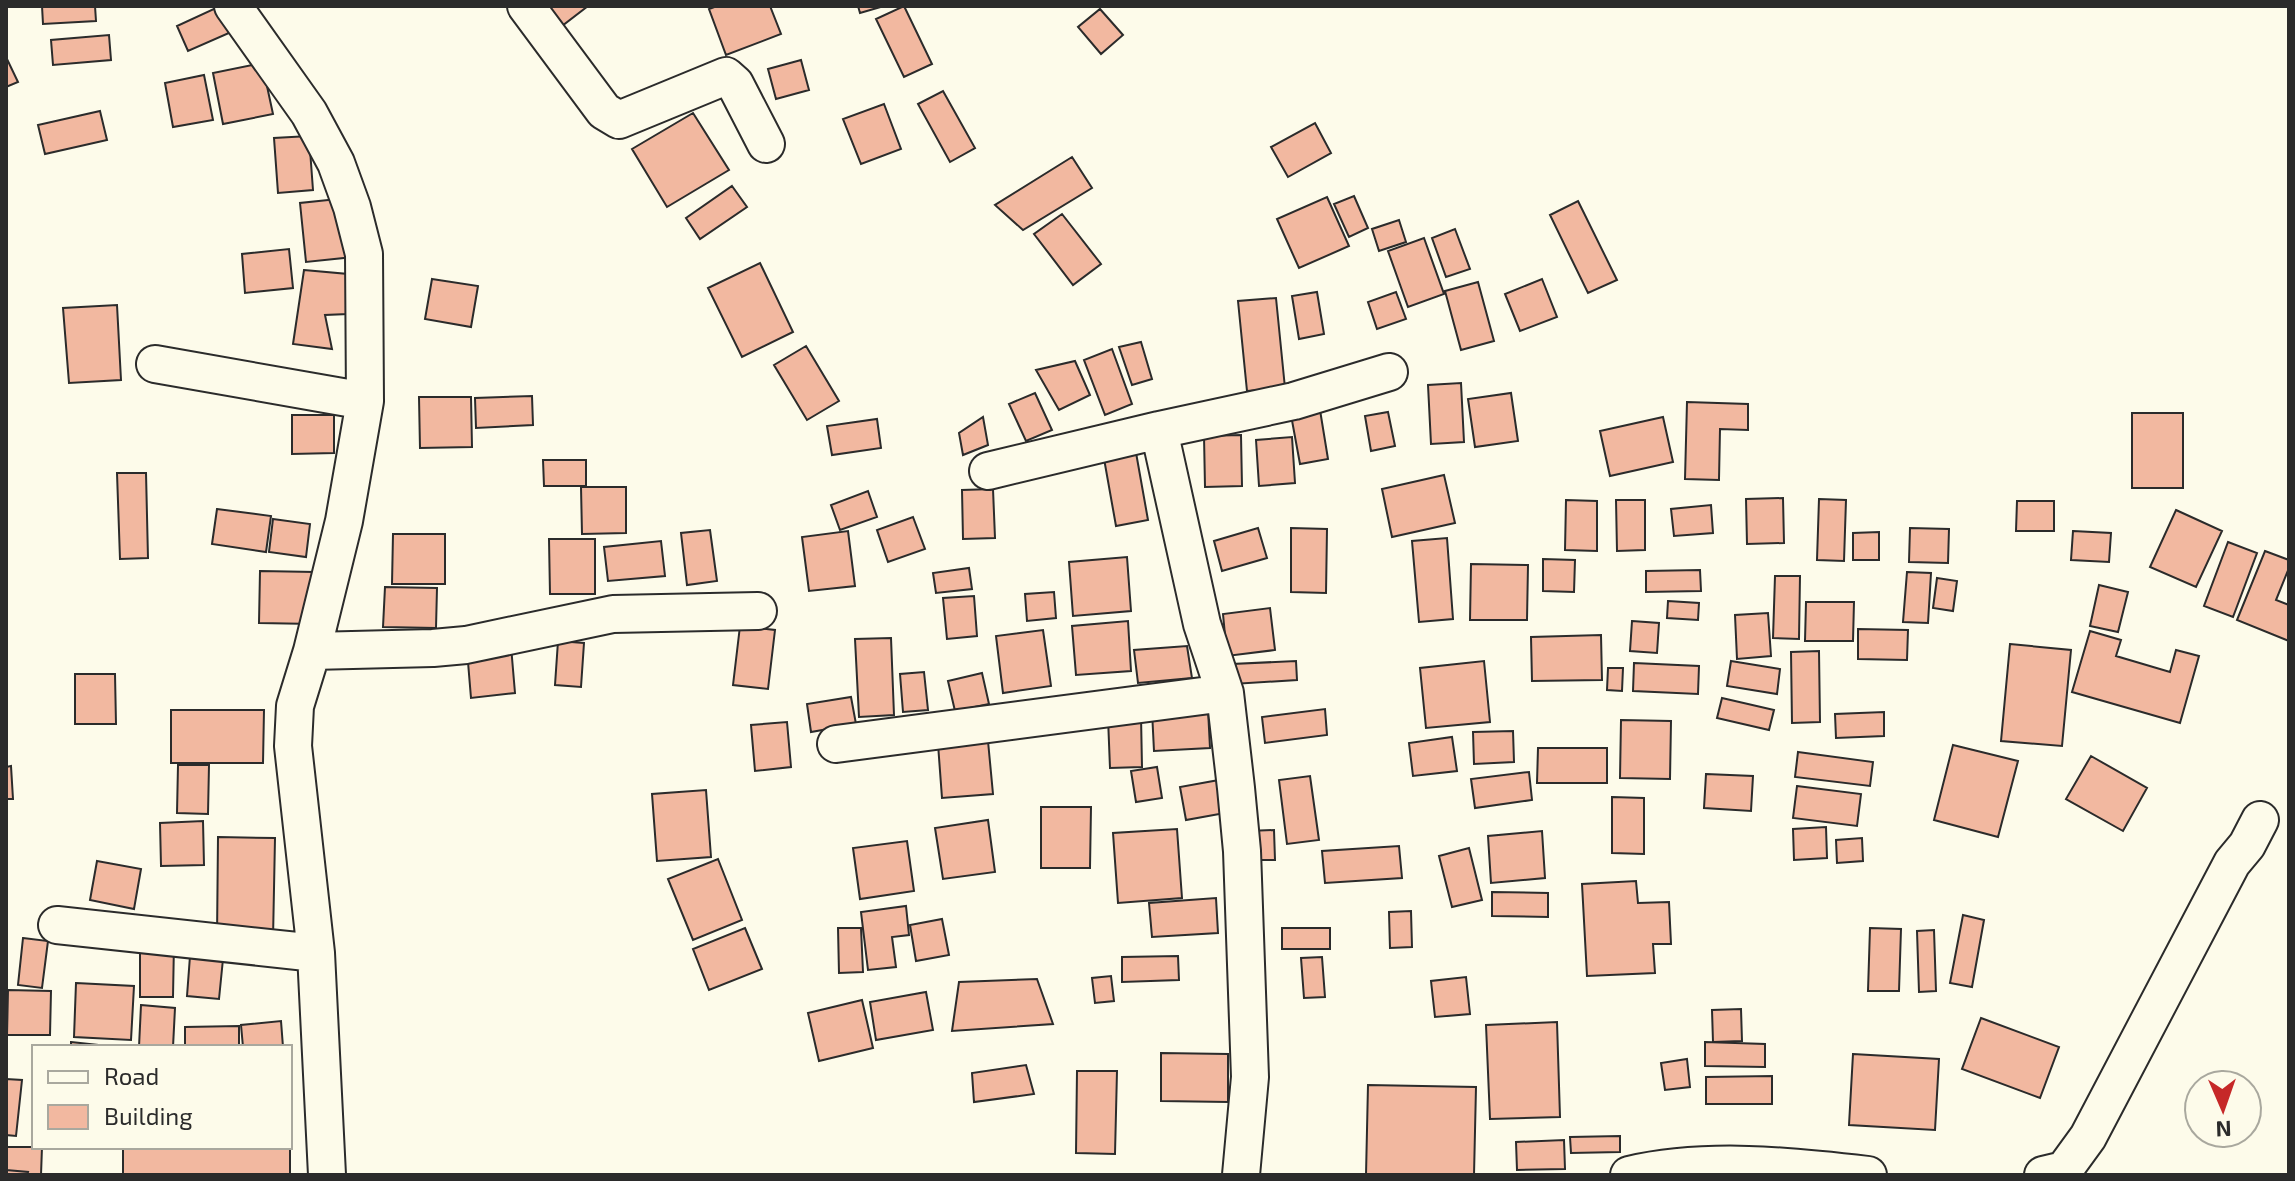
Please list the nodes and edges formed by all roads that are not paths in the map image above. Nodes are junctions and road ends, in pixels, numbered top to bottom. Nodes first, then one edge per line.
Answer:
1 (233, 6) edge
2 (526, 6) edge
3 (766, 144) dead end
4 (155, 364) dead end
5 (1389, 372) dead end
6 (365, 401) junction
7 (1159, 430) junction
8 (988, 471) dead end
9 (758, 611) dead end
10 (312, 651) junction
11 (1225, 693) junction
12 (836, 744) dead end
13 (2260, 820) dead end
14 (57, 925) dead end
15 (316, 953) junction
16 (327, 1175) edge
17 (1241, 1175) edge
18 (1629, 1175) edge
19 (1868, 1175) edge
20 (2044, 1175) edge

1 - 6 street
2 - 3 street
4 - 6 street
5 - 7 street
6 - 10 street
7 - 8 street
7 - 11 street
9 - 10 street
10 - 15 street
11 - 12 street
11 - 17 street
13 - 20 street
14 - 15 street
15 - 16 street
18 - 19 street

